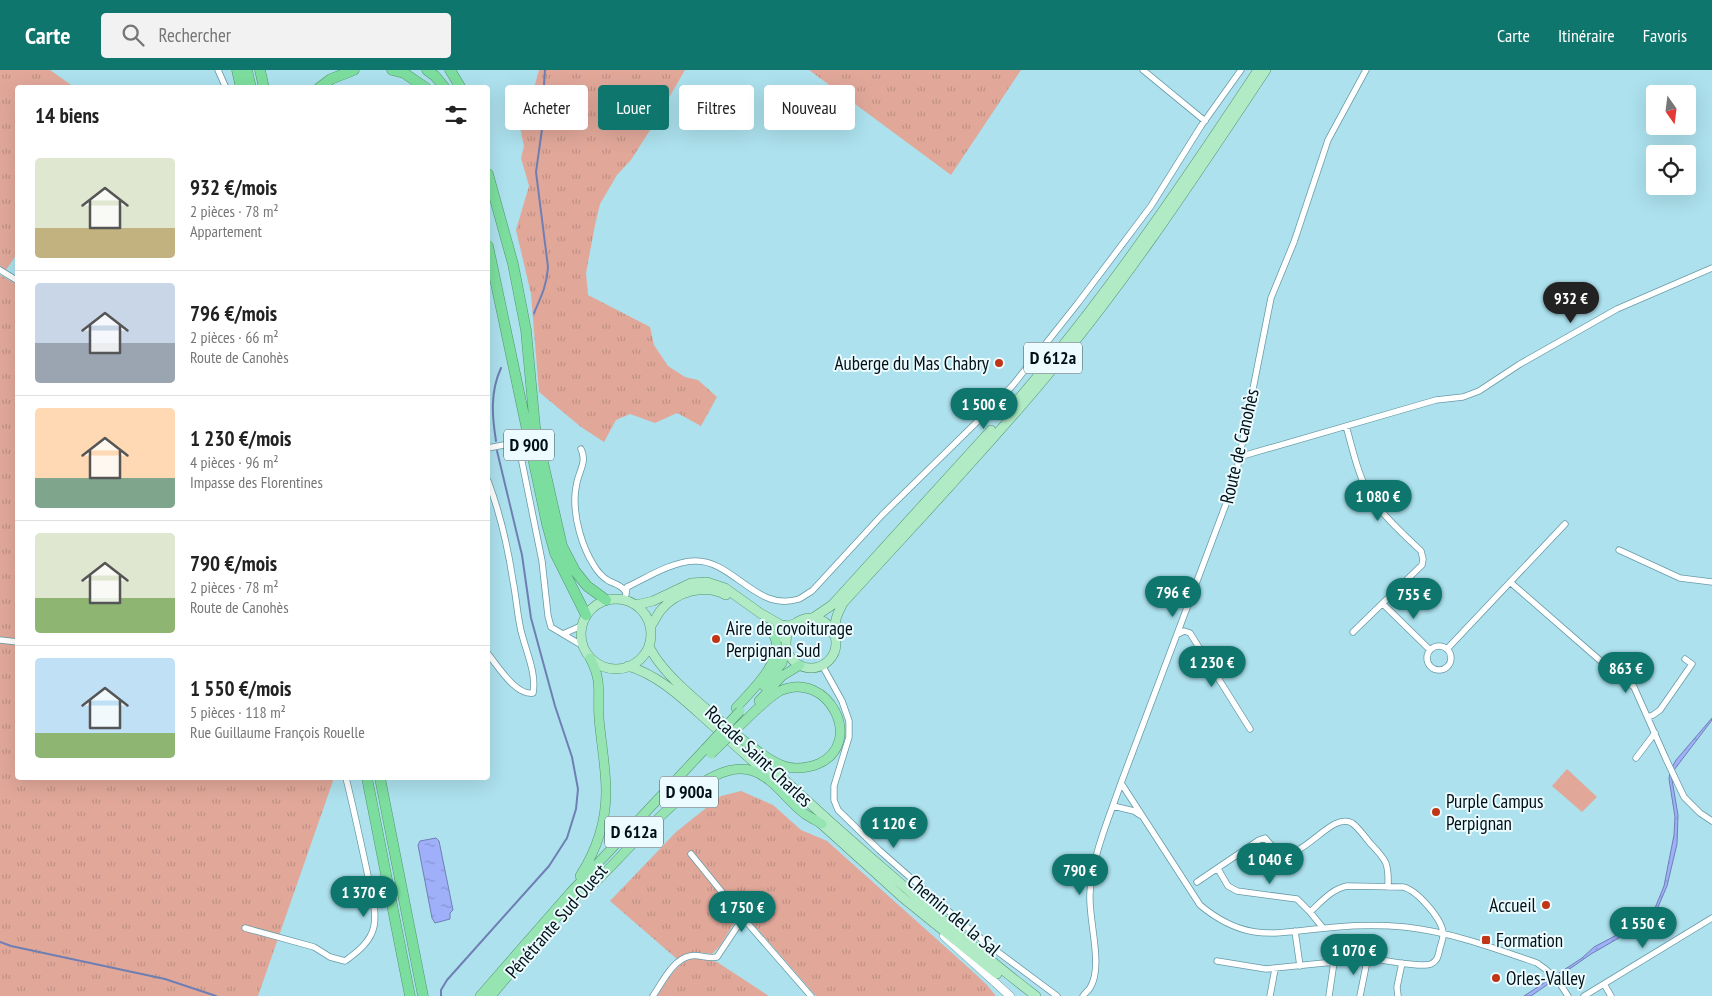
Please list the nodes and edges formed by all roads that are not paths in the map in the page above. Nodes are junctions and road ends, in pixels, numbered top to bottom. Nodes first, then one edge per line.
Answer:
1 (218, 70) edge
2 (237, 70) edge
3 (248, 70) edge
4 (260, 70) edge
5 (354, 70) edge
6 (392, 70) edge
7 (427, 70) edge
8 (450, 70) edge
9 (1143, 70) edge
10 (1241, 70) edge
11 (1258, 70) edge
12 (1266, 70) edge
13 (1366, 70) edge
14 (225, 85) edge
15 (240, 85) edge
16 (250, 85) edge
17 (263, 85) edge
18 (323, 85) edge
19 (422, 85) edge
20 (443, 85) edge
21 (458, 85) edge
22 (1205, 121) junction
23 (490, 181) edge
24 (490, 201) edge
25 (490, 257) edge
26 (490, 260) edge
27 (513, 264) junction
28 (492, 268) junction
29 (1712, 268) edge
30 (0, 270) edge
31 (15, 279) edge
32 (1346, 426) junction
33 (490, 448) edge
34 (581, 449) dead end
35 (1239, 457) junction
36 (490, 487) edge
37 (1565, 524) dead end
38 (1619, 550) dead end
39 (1510, 582) junction
40 (1712, 582) edge
41 (625, 595) junction
42 (606, 600) junction
43 (1383, 604) junction
44 (636, 605) junction
45 (586, 615) junction
46 (813, 618) junction
47 (796, 623) junction
48 (581, 626) junction
49 (650, 627) junction
50 (770, 627) junction
51 (1352, 632) dead end
52 (563, 634) junction
53 (1178, 634) junction
54 (834, 635) junction
55 (0, 640) edge
56 (15, 642) edge
57 (786, 644) junction
58 (583, 646) junction
59 (649, 646) junction
60 (1447, 649) junction
61 (1430, 650) junction
62 (490, 656) edge
63 (590, 658) junction
64 (1685, 658) dead end
65 (800, 665) junction
66 (822, 665) junction
67 (628, 666) junction
68 (740, 711) junction
69 (1648, 717) junction
70 (1250, 729) dead end
71 (1655, 733) junction
72 (739, 737) junction
73 (707, 750) junction
74 (1636, 758) dead end
75 (346, 780) edge
76 (367, 780) edge
77 (380, 780) edge
78 (1121, 783) junction
79 (1113, 806) junction
80 (1142, 816) junction
81 (1712, 821) edge
82 (822, 824) junction
83 (691, 854) dead end
84 (1218, 869) junction
85 (1197, 882) dead end
86 (1388, 887) junction
87 (571, 895) junction
88 (902, 897) junction
89 (1310, 912) junction
90 (744, 918) junction
91 (1712, 918) edge
92 (245, 928) dead end
93 (1323, 928) junction
94 (956, 932) junction
95 (1295, 932) junction
96 (1443, 933) junction
97 (1217, 961) dead end
98 (1367, 961) junction
99 (1334, 962) junction
100 (1402, 963) junction
101 (1300, 966) junction
102 (1275, 969) junction
103 (1604, 984) junction
104 (410, 996) edge
105 (422, 996) edge
106 (480, 996) edge
107 (491, 996) edge
108 (653, 996) edge
109 (811, 996) edge
110 (1010, 996) edge
111 (1027, 996) edge
112 (1036, 996) edge
113 (1042, 996) edge
114 (1057, 996) edge
115 (1083, 996) edge
116 (1270, 996) edge
117 (1329, 996) edge
118 (1360, 996) edge
119 (1398, 996) edge
120 (1568, 996) edge
121 (1584, 996) edge
122 (1611, 996) edge

1 - 14 street
2 - 15 highway
3 - 16 highway
4 - 17 highway
5 - 18 highway
6 - 19 highway
7 - 20 highway
8 - 21 highway
9 - 22 street
10 - 22 street
11 - 46 main road, D 612a
12 - 54 main road, D 612a
13 - 35 street, Route de Canohès
22 - 41 street
23 - 27 highway
24 - 27 highway
25 - 28 highway
26 - 28 highway
27 - 42 highway, D 900
28 - 45 highway, D 900
29 - 32 street
30 - 31 street
32 - 35 street
32 - 43 street
33 - 52 street
34 - 41 street
35 - 53 street, Route de Canohès
36 - 62 street
37 - 39 street
38 - 40 street
39 - 60 street
39 - 69 street
41 - 42 main road
41 - 44 main road
42 - 45 main road
43 - 51 street
43 - 61 street
44 - 47 main road
44 - 49 main road
45 - 48 main road
46 - 47 main road
46 - 54 main road
47 - 57 main road
48 - 52 street
48 - 58 main road
49 - 50 main road
49 - 59 main road
50 - 57 main road
50 - 68 highway
52 - 58 street
53 - 70 street
53 - 78 street, Route de Canohès
54 - 66 main road
55 - 56 street
57 - 65 main road
57 - 68 highway, D 612a
58 - 63 main road
59 - 67 main road
59 - 72 main road, Rocade Saint-Charles
60 - 61 street
60 - 61 street
63 - 67 main road
63 - 87 highway
64 - 69 street
65 - 66 main road
65 - 68 highway, D 612a
66 - 114 street, Chemin del la Sal
67 - 82 main road, Rocade Saint-Charles / D 900a
68 - 73 highway, D 612a, bridge
69 - 71 street
71 - 74 street
71 - 81 street
72 - 73 highway, bridge
72 - 94 main road, Rocade Saint-Charles
73 - 87 highway, Pénétrante Sud-Ouest / D 612a
73 - 87 highway, Pénétrante Sud-Ouest / D 612a
75 - 92 street
76 - 104 highway
77 - 105 highway
78 - 79 street, Route de Canohès
78 - 80 street
79 - 80 street
79 - 115 street, Route de Canohès
80 - 95 street
82 - 87 highway, D 900a
82 - 88 main road, Rocade Saint-Charles / D 900a
83 - 90 street
84 - 85 street
84 - 86 street
84 - 89 street
86 - 89 street
86 - 96 street
87 - 106 highway, Pénétrante Sud-Ouest / D 612a
87 - 107 highway, Pénétrante Sud-Ouest / D 612a
88 - 110 main road
88 - 111 main road, Rocade Saint-Charles / D 900a
89 - 93 street
90 - 108 street
90 - 109 street
91 - 103 street
93 - 95 street
93 - 96 street
94 - 112 main road, Rocade Saint-Charles
94 - 113 main road
95 - 101 street
96 - 100 street
96 - 120 street
97 - 102 street
98 - 99 street
98 - 100 street
98 - 118 street
99 - 101 street
99 - 117 street
100 - 119 street
101 - 102 street
102 - 116 street
103 - 121 street
103 - 122 street

